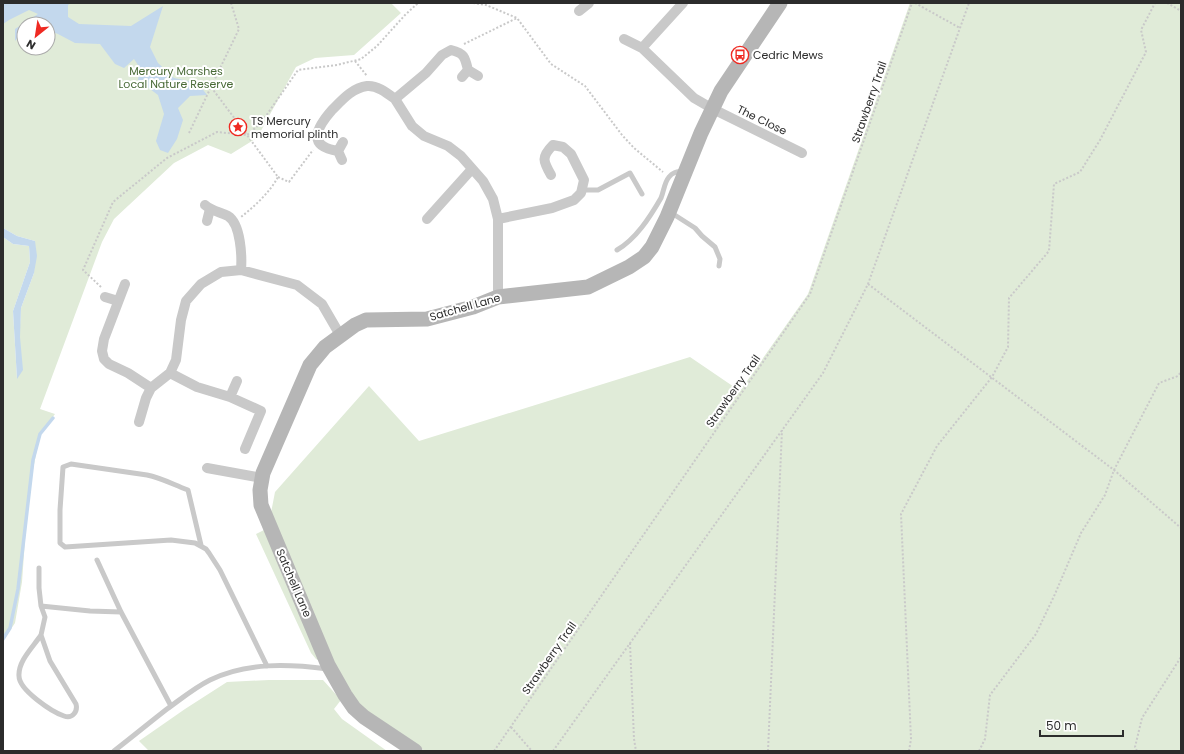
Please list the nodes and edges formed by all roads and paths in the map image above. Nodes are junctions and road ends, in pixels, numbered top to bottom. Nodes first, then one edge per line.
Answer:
1 (231, 3) edge
2 (418, 3) edge
3 (473, 3) edge
4 (589, 3) edge
5 (683, 3) edge
6 (914, 3) edge
7 (969, 3) edge
8 (1155, 3) edge
9 (1167, 3) edge
10 (775, 5) edge
11 (579, 11) dead end
12 (1181, 11) edge
13 (517, 18) junction
14 (960, 28) junction
15 (624, 39) dead end
16 (642, 48) junction
17 (450, 50) junction
18 (355, 61) junction
19 (478, 76) dead end
20 (211, 87) junction
21 (376, 88) junction
22 (395, 99) junction
23 (712, 109) junction
24 (189, 133) dead end
25 (247, 135) junction
26 (319, 142) junction
27 (341, 151) dead end
28 (802, 153) dead end
29 (472, 169) junction
30 (686, 171) junction
31 (551, 175) dead end
32 (278, 177) junction
33 (669, 177) junction
34 (582, 190) junction
35 (642, 194) dead end
36 (669, 211) junction
37 (428, 219) dead end
38 (498, 219) junction
39 (207, 221) dead end
40 (234, 222) junction
41 (617, 250) dead end
42 (719, 266) dead end
43 (241, 270) junction
44 (125, 284) dead end
45 (868, 284) junction
46 (498, 297) junction
47 (112, 299) junction
48 (340, 335) junction
49 (1181, 372) edge
50 (170, 373) junction
51 (992, 377) junction
52 (237, 381) dead end
53 (151, 388) junction
54 (230, 397) junction
55 (140, 422) dead end
56 (782, 430) junction
57 (245, 449) dead end
58 (207, 468) dead end
59 (1114, 470) junction
60 (262, 478) junction
61 (1181, 528) edge
62 (201, 545) junction
63 (96, 560) dead end
64 (39, 568) dead end
65 (41, 606) junction
66 (120, 612) junction
67 (41, 635) junction
68 (630, 643) junction
69 (1181, 657) edge
70 (267, 666) junction
71 (331, 669) junction
72 (171, 706) junction
73 (511, 727) junction
74 (114, 751) edge
75 (415, 751) edge
76 (494, 751) edge
77 (532, 751) edge
78 (553, 751) edge
79 (636, 751) edge
80 (768, 751) edge
81 (909, 751) edge
82 (979, 751) edge
83 (1137, 751) edge

1 - 20 path
2 - 18 path
3 - 13 path
4 - 11 street
5 - 16 street
6 - 14 path
6 - 73 path, Strawberry Trail
7 - 14 path
8 - 51 path
9 - 12 path
10 - 23 street, Satchell Lane
13 - 17 path
13 - 33 path
14 - 45 path
15 - 16 street, The Close
16 - 23 street, The Close
17 - 19 street
17 - 22 street
18 - 21 path
18 - 25 path
20 - 24 path
20 - 25 path
21 - 22 street
21 - 26 street
22 - 29 street
23 - 28 street, The Close
23 - 30 street, Satchell Lane
25 - 32 path
25 - 47 path
26 - 27 street
26 - 32 path
29 - 37 street
29 - 38 street
30 - 33 lane
30 - 36 street, Satchell Lane
31 - 34 street
32 - 40 path
33 - 41 lane
34 - 35 lane
34 - 38 street
36 - 42 lane
36 - 46 street, Satchell Lane
38 - 46 street
39 - 40 street
40 - 43 street
43 - 48 street
43 - 50 street
44 - 47 street
45 - 51 path
45 - 56 path
46 - 48 street, Satchell Lane
47 - 53 street
48 - 60 street, Satchell Lane
49 - 59 path
50 - 53 street
50 - 54 street
51 - 59 path
51 - 81 path
52 - 54 street
53 - 55 street
54 - 57 street
56 - 68 path
56 - 80 path
58 - 60 street
59 - 61 path
59 - 82 path
60 - 71 street, Satchell Lane
62 - 62 lane
62 - 70 lane
63 - 66 lane
64 - 65 lane
65 - 66 lane
65 - 67 lane
66 - 72 lane
67 - 67 lane
68 - 78 path
68 - 79 path
69 - 83 path
70 - 71 lane
70 - 72 lane
71 - 75 street, Satchell Lane
72 - 74 lane
73 - 76 path, Strawberry Trail
73 - 77 path

